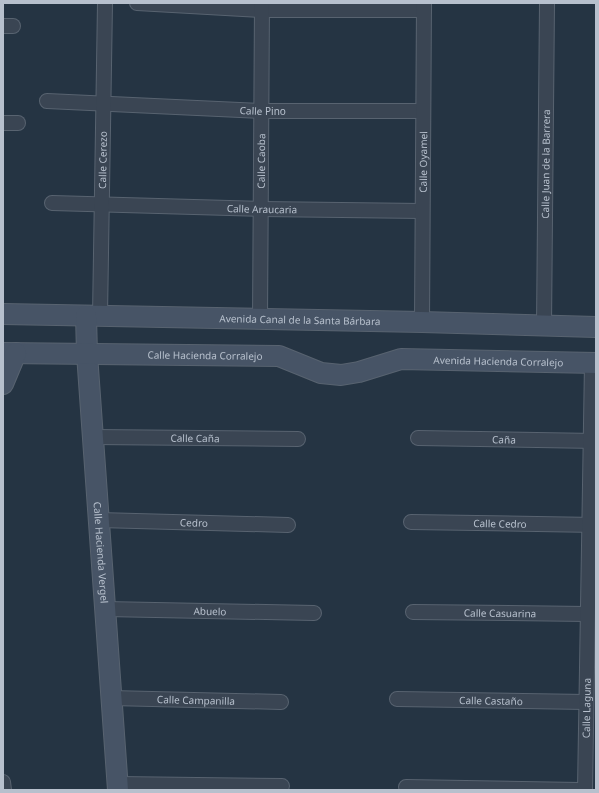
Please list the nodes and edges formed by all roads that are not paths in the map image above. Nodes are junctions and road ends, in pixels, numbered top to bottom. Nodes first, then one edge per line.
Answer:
1 (105, 3) edge
2 (137, 3) edge
3 (547, 3) edge
4 (262, 7) edge
5 (424, 7) edge
6 (47, 101) dead end
7 (103, 103) junction
8 (262, 111) junction
9 (423, 111) junction
10 (3, 123) edge
11 (18, 123) dead end
12 (52, 203) dead end
13 (102, 204) junction
14 (261, 209) junction
15 (422, 211) junction
16 (3, 314) edge
17 (93, 316) junction
18 (260, 320) junction
19 (422, 322) junction
20 (544, 326) junction
21 (596, 327) edge
22 (10, 353) edge
23 (87, 354) junction
24 (401, 359) joint
25 (594, 363) edge
26 (3, 384) edge
27 (93, 437) junction
28 (418, 438) dead end
29 (298, 439) dead end
30 (593, 441) edge
31 (99, 520) junction
32 (411, 522) dead end
33 (288, 525) dead end
34 (593, 525) edge
35 (592, 595) edge
36 (105, 609) junction
37 (413, 612) dead end
38 (314, 613) dead end
39 (588, 614) junction
40 (591, 667) edge
41 (111, 698) junction
42 (397, 699) dead end
43 (281, 702) dead end
44 (586, 702) junction
45 (591, 736) edge
46 (3, 782) edge
47 (282, 786) dead end
48 (118, 787) edge
49 (406, 787) dead end
50 (4, 790) edge
51 (579, 790) edge
52 (585, 790) edge

1 - 7 street, Calle Cerezo
2 - 4 street
3 - 20 street, Calle Juan de la Barrera
4 - 5 street
4 - 8 street, Calle Caoba
5 - 9 street, Calle Oyamel
6 - 7 street, Calle Pino
7 - 8 street, Calle Pino
7 - 13 street, Calle Cerezo
8 - 9 street, Calle Pino
8 - 14 street, Calle Caoba
9 - 15 street, Calle Oyamel
10 - 11 street
12 - 13 street, Calle Araucaria
13 - 14 street, Calle Araucaria
13 - 17 street, Calle Cerezo
14 - 15 street, Calle Araucaria
14 - 18 street, Calle Caoba
15 - 19 street, Calle Oyamel
16 - 17 main road, Avenida Canal de la Santa Bárbara
17 - 18 main road, Avenida Canal de la Santa Bárbara
17 - 23 main road, Calle Hacienda Vergel
18 - 19 main road, Avenida Canal de la Santa Bárbara
19 - 20 main road, Avenida Canal de la Santa Bárbara
20 - 21 main road, Avenida Canal de la Santa Bárbara
22 - 23 main road, Calle Hacienda Corralejo
22 - 26 main road
23 - 24 main road, Calle Hacienda Corralejo
23 - 27 main road, Calle Hacienda Vergel
24 - 25 main road, Avenida Hacienda Corralejo
25 - 30 street, Calle Laguna
27 - 29 street, Calle Caña
27 - 31 main road, Calle Hacienda Vergel
28 - 30 street, Caña
30 - 34 street, Calle Laguna
31 - 33 street, Cedro
31 - 36 main road, Calle Hacienda Vergel
32 - 34 street, Calle Cedro
34 - 35 street, Calle Laguna
35 - 39 street, Calle Laguna
36 - 38 street, Abuelo
36 - 41 main road, Calle Hacienda Vergel
37 - 39 street, Calle Casuarina
39 - 40 street, Calle Laguna
40 - 44 street, Calle Laguna
41 - 43 street, Calle Campanilla
41 - 48 main road, Calle Hacienda Vergel
42 - 44 street, Calle Castaño
44 - 45 street, Calle Laguna
45 - 52 street, Calle Laguna
46 - 50 street
47 - 48 street
49 - 51 street

